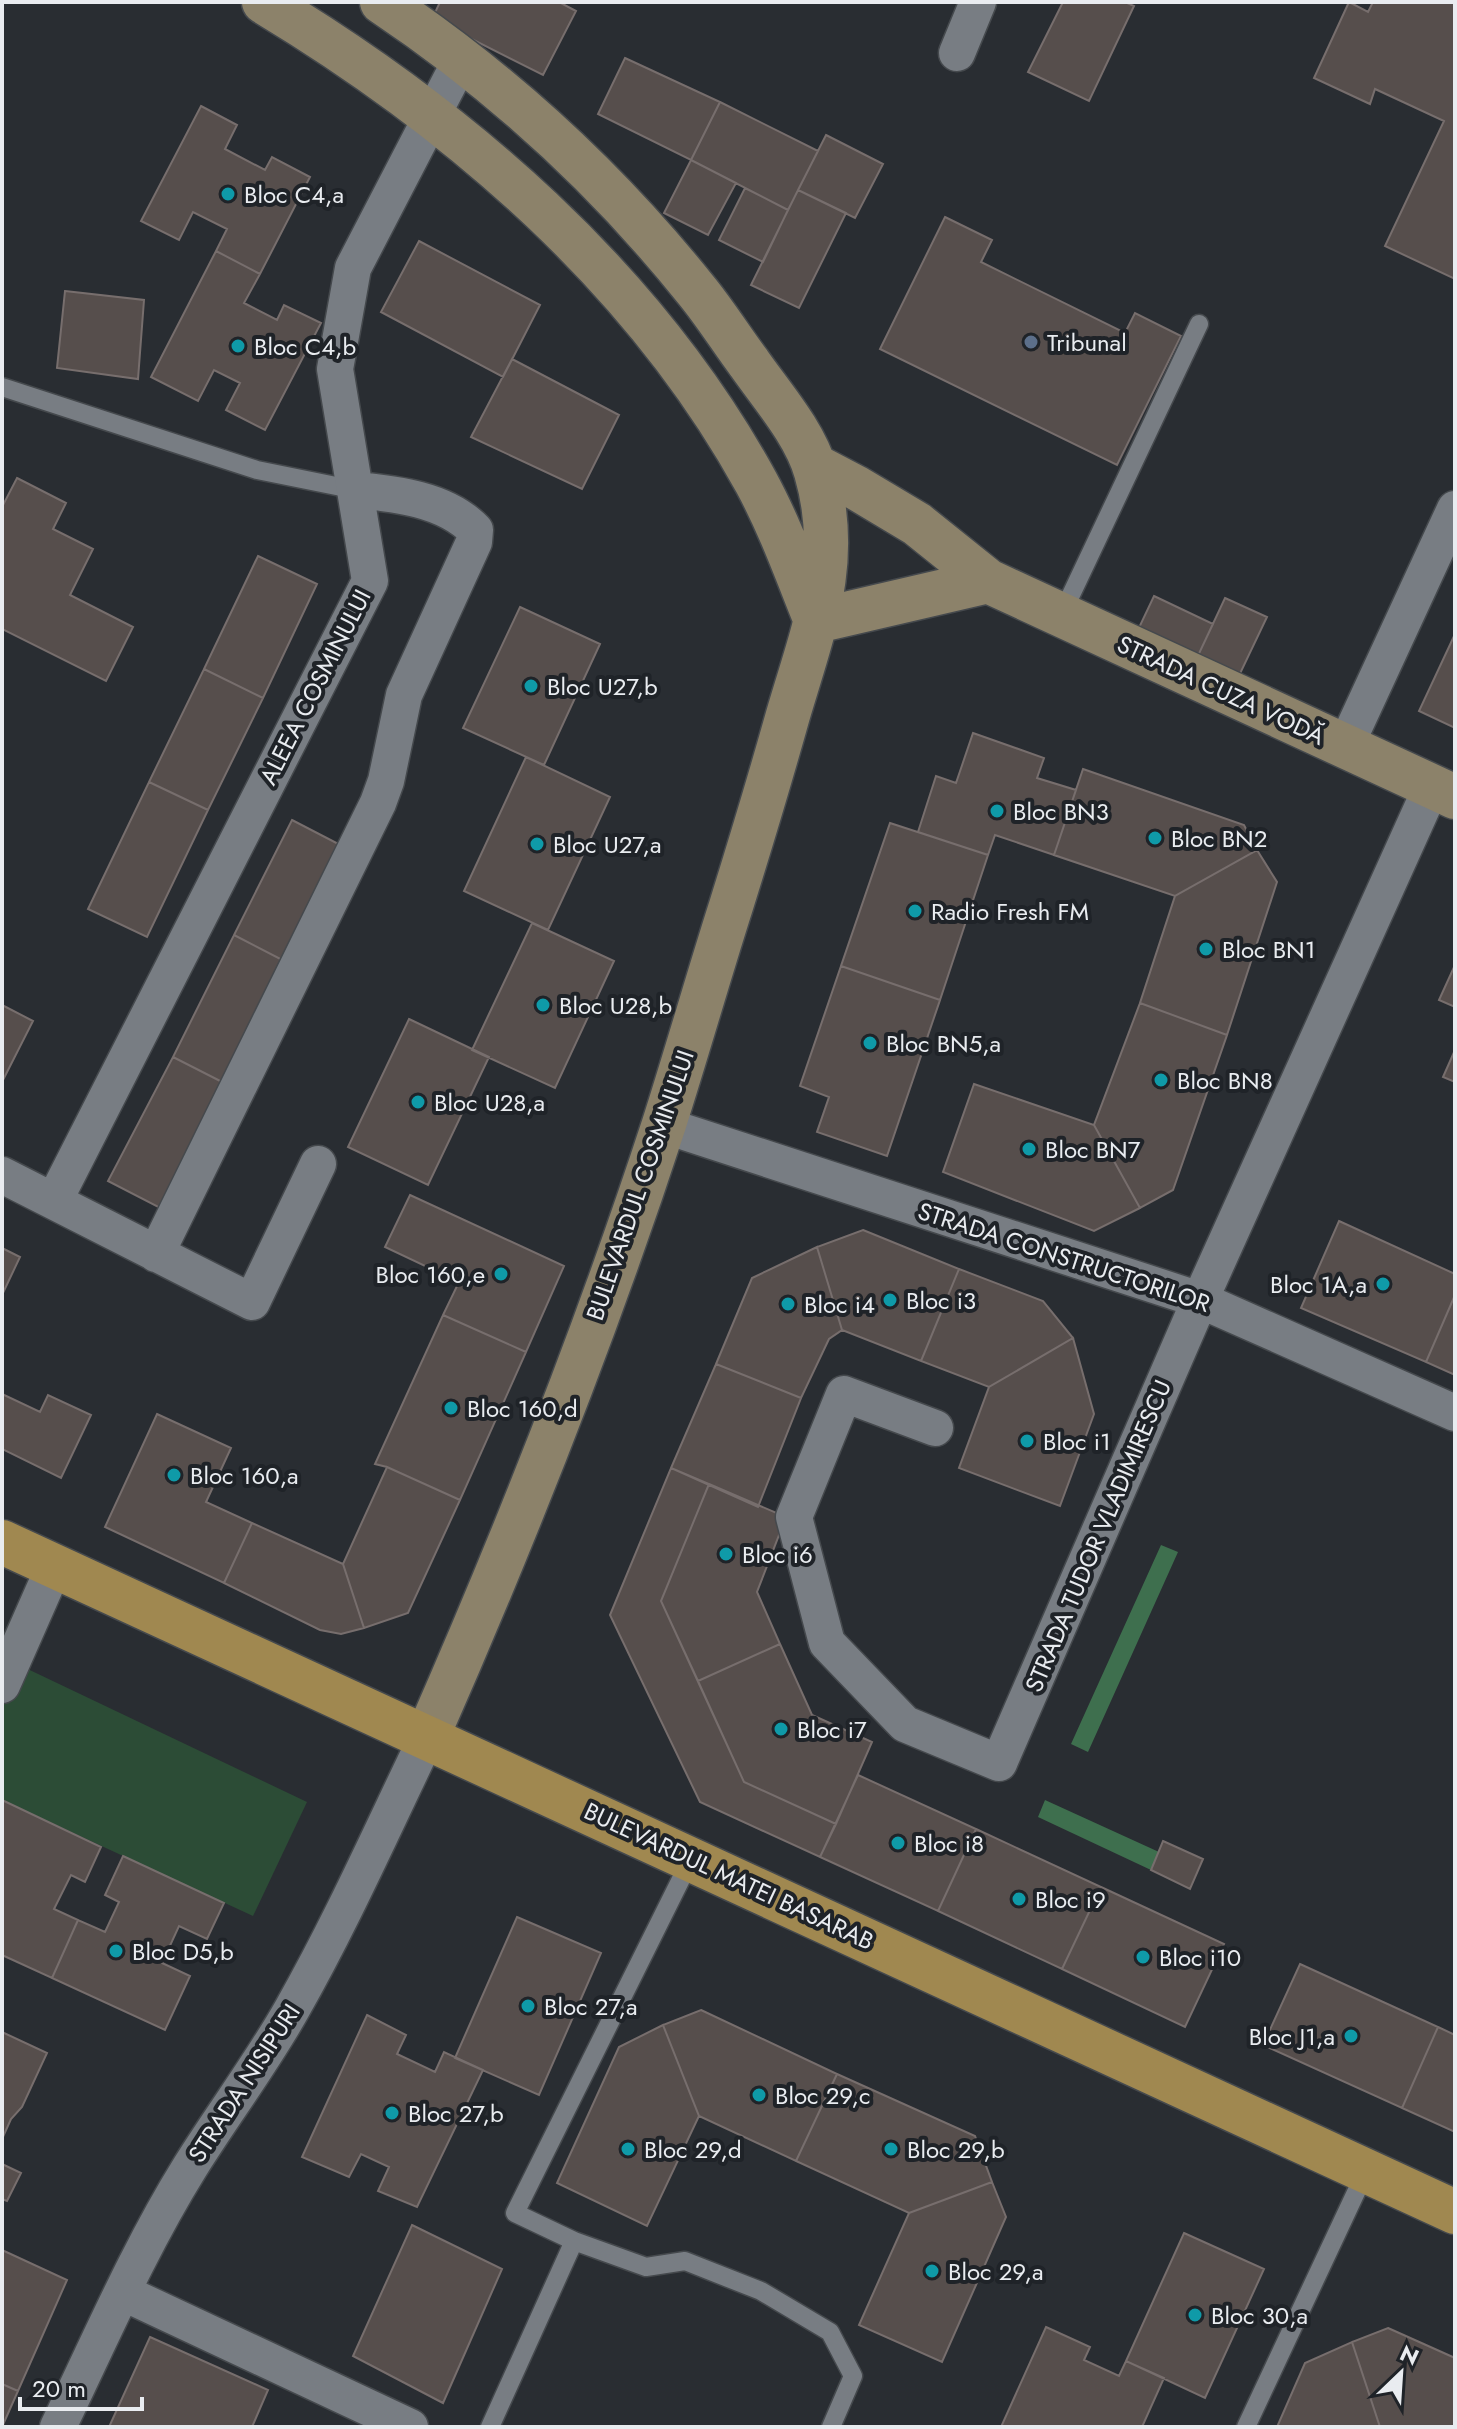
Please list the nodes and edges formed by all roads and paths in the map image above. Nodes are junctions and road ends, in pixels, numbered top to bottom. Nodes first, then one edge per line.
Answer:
1 (264, 2) edge
2 (382, 2) edge
3 (978, 2) edge
4 (957, 53) dead end
5 (462, 58) junction
6 (432, 114) junction
7 (1199, 324) dead end
8 (2, 387) edge
9 (815, 466) junction
10 (356, 490) junction
11 (1455, 509) edge
12 (988, 581) junction
13 (1061, 616) junction
14 (816, 621) junction
15 (1345, 747) junction
16 (1443, 791) edge
17 (663, 1125) junction
18 (318, 1164) dead end
19 (2, 1175) edge
20 (54, 1201) junction
21 (156, 1254) junction
22 (1200, 1300) junction
23 (1455, 1413) edge
24 (935, 1428) dead end
25 (2, 1542) edge
26 (54, 1567) junction
27 (2, 1685) edge
28 (427, 1737) junction
29 (691, 1859) junction
30 (1366, 2171) junction
31 (1455, 2212) edge
32 (574, 2241) junction
33 (124, 2293) junction
34 (58, 2427) edge
35 (410, 2427) edge
36 (490, 2427) edge
37 (831, 2427) edge
38 (1246, 2427) edge

1 - 6 street
2 - 5 street, BULEVARDUL COSMINULUI
3 - 4 street
5 - 6 street, ALEEA COSMINULUI
5 - 9 street, BULEVARDUL COSMINULUI
6 - 10 street, ALEEA COSMINULUI
6 - 14 street
7 - 13 lane
8 - 10 lane
9 - 12 street, STRADA CUZA VODĂ
9 - 14 street, BULEVARDUL COSMINULUI
10 - 20 street, ALEEA COSMINULUI
10 - 21 street
11 - 15 street
12 - 13 street, STRADA CUZA VODĂ
12 - 14 street
13 - 15 street, STRADA CUZA VODĂ
14 - 17 street, BULEVARDUL COSMINULUI
15 - 16 street, STRADA CUZA VODĂ
16 - 22 street, STRADA TUDOR VLADIMIRESCU
17 - 22 street, STRADA CONSTRUCTORILOR
17 - 28 street, BULEVARDUL COSMINULUI
18 - 21 street
19 - 20 street
20 - 21 street
22 - 23 street, STRADA CONSTRUCTORILOR
22 - 24 street, STRADA TUDOR VLADIMIRESCU
25 - 26 main road, BULEVARDUL MATEI BASARAB
26 - 27 street
26 - 28 main road, BULEVARDUL MATEI BASARAB
28 - 29 main road, BULEVARDUL MATEI BASARAB
28 - 33 street, STRADA NISIPURI
29 - 30 main road, BULEVARDUL MATEI BASARAB
29 - 32 lane
30 - 31 main road, BULEVARDUL MATEI BASARAB
30 - 38 lane
32 - 36 lane
32 - 37 lane
33 - 34 street, STRADA NISIPURI
33 - 35 street

